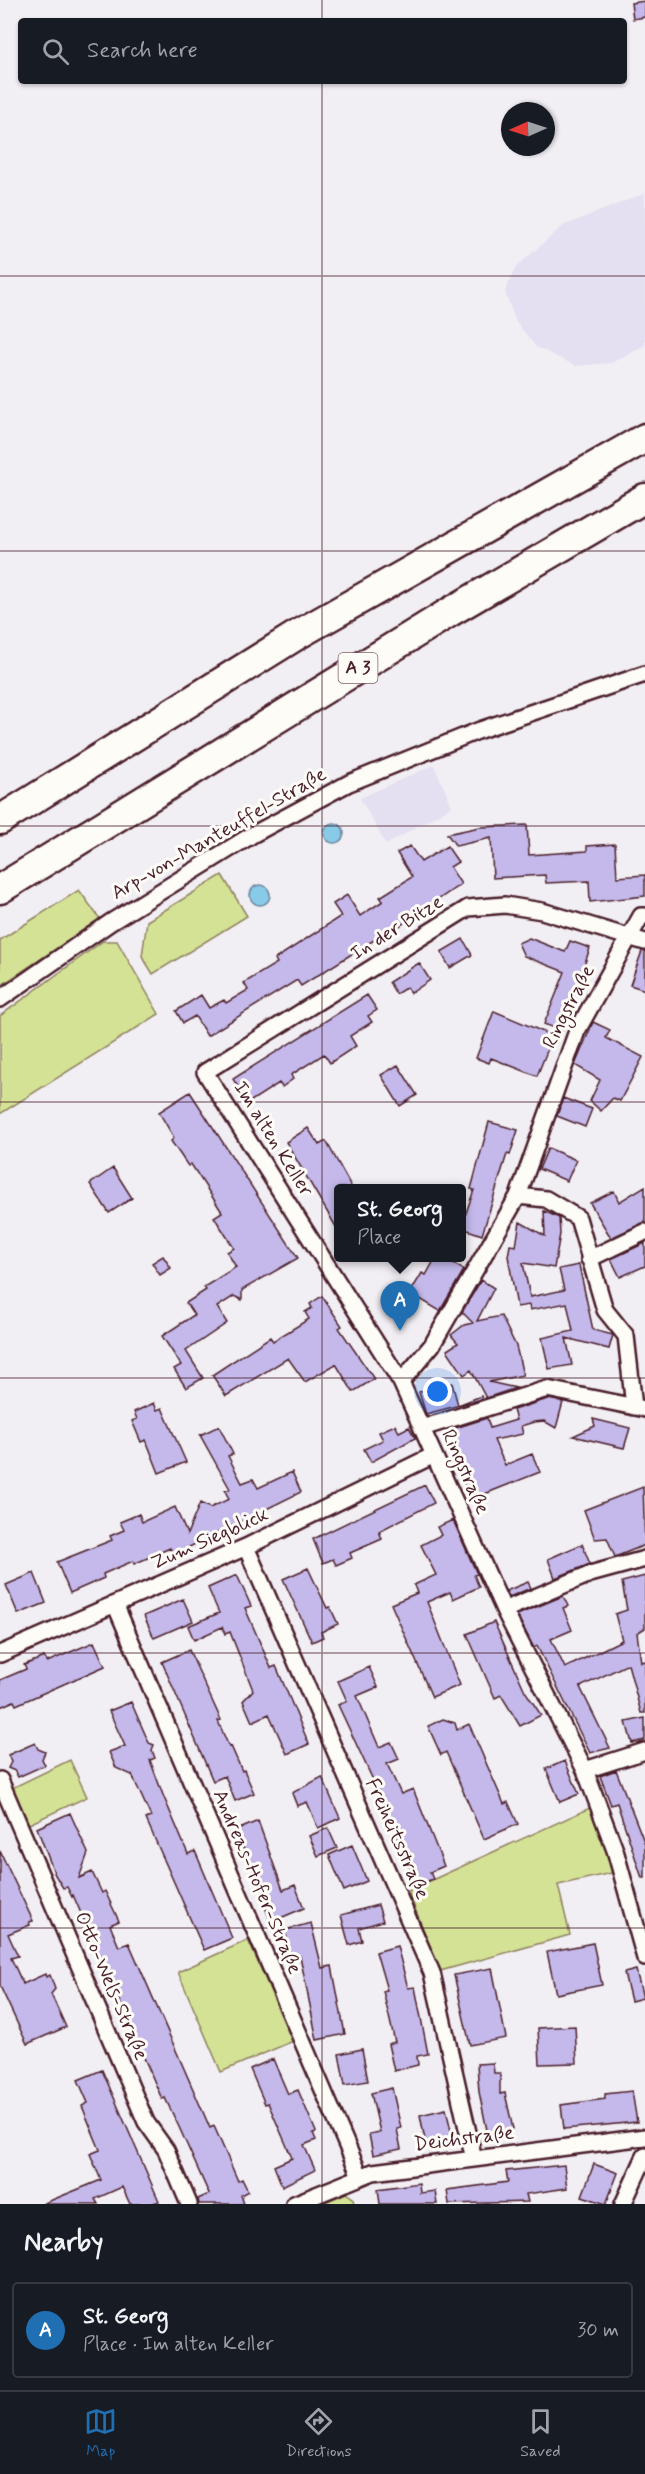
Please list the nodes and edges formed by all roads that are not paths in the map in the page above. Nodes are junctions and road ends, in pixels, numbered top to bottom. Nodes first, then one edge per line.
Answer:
1 (645, 438) edge
2 (645, 498) edge
3 (645, 674) edge
4 (22, 807) edge
5 (0, 889) edge
6 (645, 916) edge
7 (638, 940) edge
8 (0, 999) edge
9 (205, 1072) joint
10 (518, 1196) junction
11 (645, 1232) edge
12 (589, 1259) junction
13 (401, 1382) junction
14 (640, 1408) edge
15 (422, 1428) junction
16 (434, 1455) junction
17 (246, 1547) junction
18 (645, 1559) edge
19 (115, 1604) junction
20 (504, 1610) junction
21 (0, 1654) edge
22 (645, 1751) edge
23 (585, 1770) junction
24 (0, 1780) edge
25 (645, 1958) edge
26 (645, 2138) edge
27 (645, 2156) edge
28 (474, 2159) junction
29 (360, 2176) junction
30 (189, 2204) edge
31 (294, 2204) edge
32 (623, 2204) edge

1 - 4 highway
2 - 5 highway, A 3
3 - 8 street, Arp-von-Manteuffel-Straße
6 - 7 street, Ringstraße
7 - 9 street, In der Bitze
7 - 10 street, Ringstraße
9 - 13 street, Im alten Keller
10 - 12 street
10 - 13 street, Ringstraße
11 - 12 street
12 - 14 street
13 - 15 street, Ringstraße
14 - 15 street
15 - 16 street, Ringstraße
16 - 17 street, Zum Siegblick
16 - 20 street, Ringstraße
17 - 19 street, Zum Siegblick
17 - 28 street, Freiheitsstraße
18 - 20 street
19 - 21 street, Zum Siegblick
19 - 29 street, Andreas-Hofer-Straße
20 - 23 street, Ringstraße
22 - 23 street
23 - 25 street, Ringstraße
24 - 30 street, Otto-Wels-Straße
26 - 28 street, Deichstraße
27 - 32 street
28 - 29 street, Deichstraße
29 - 31 street, Deichstraße

